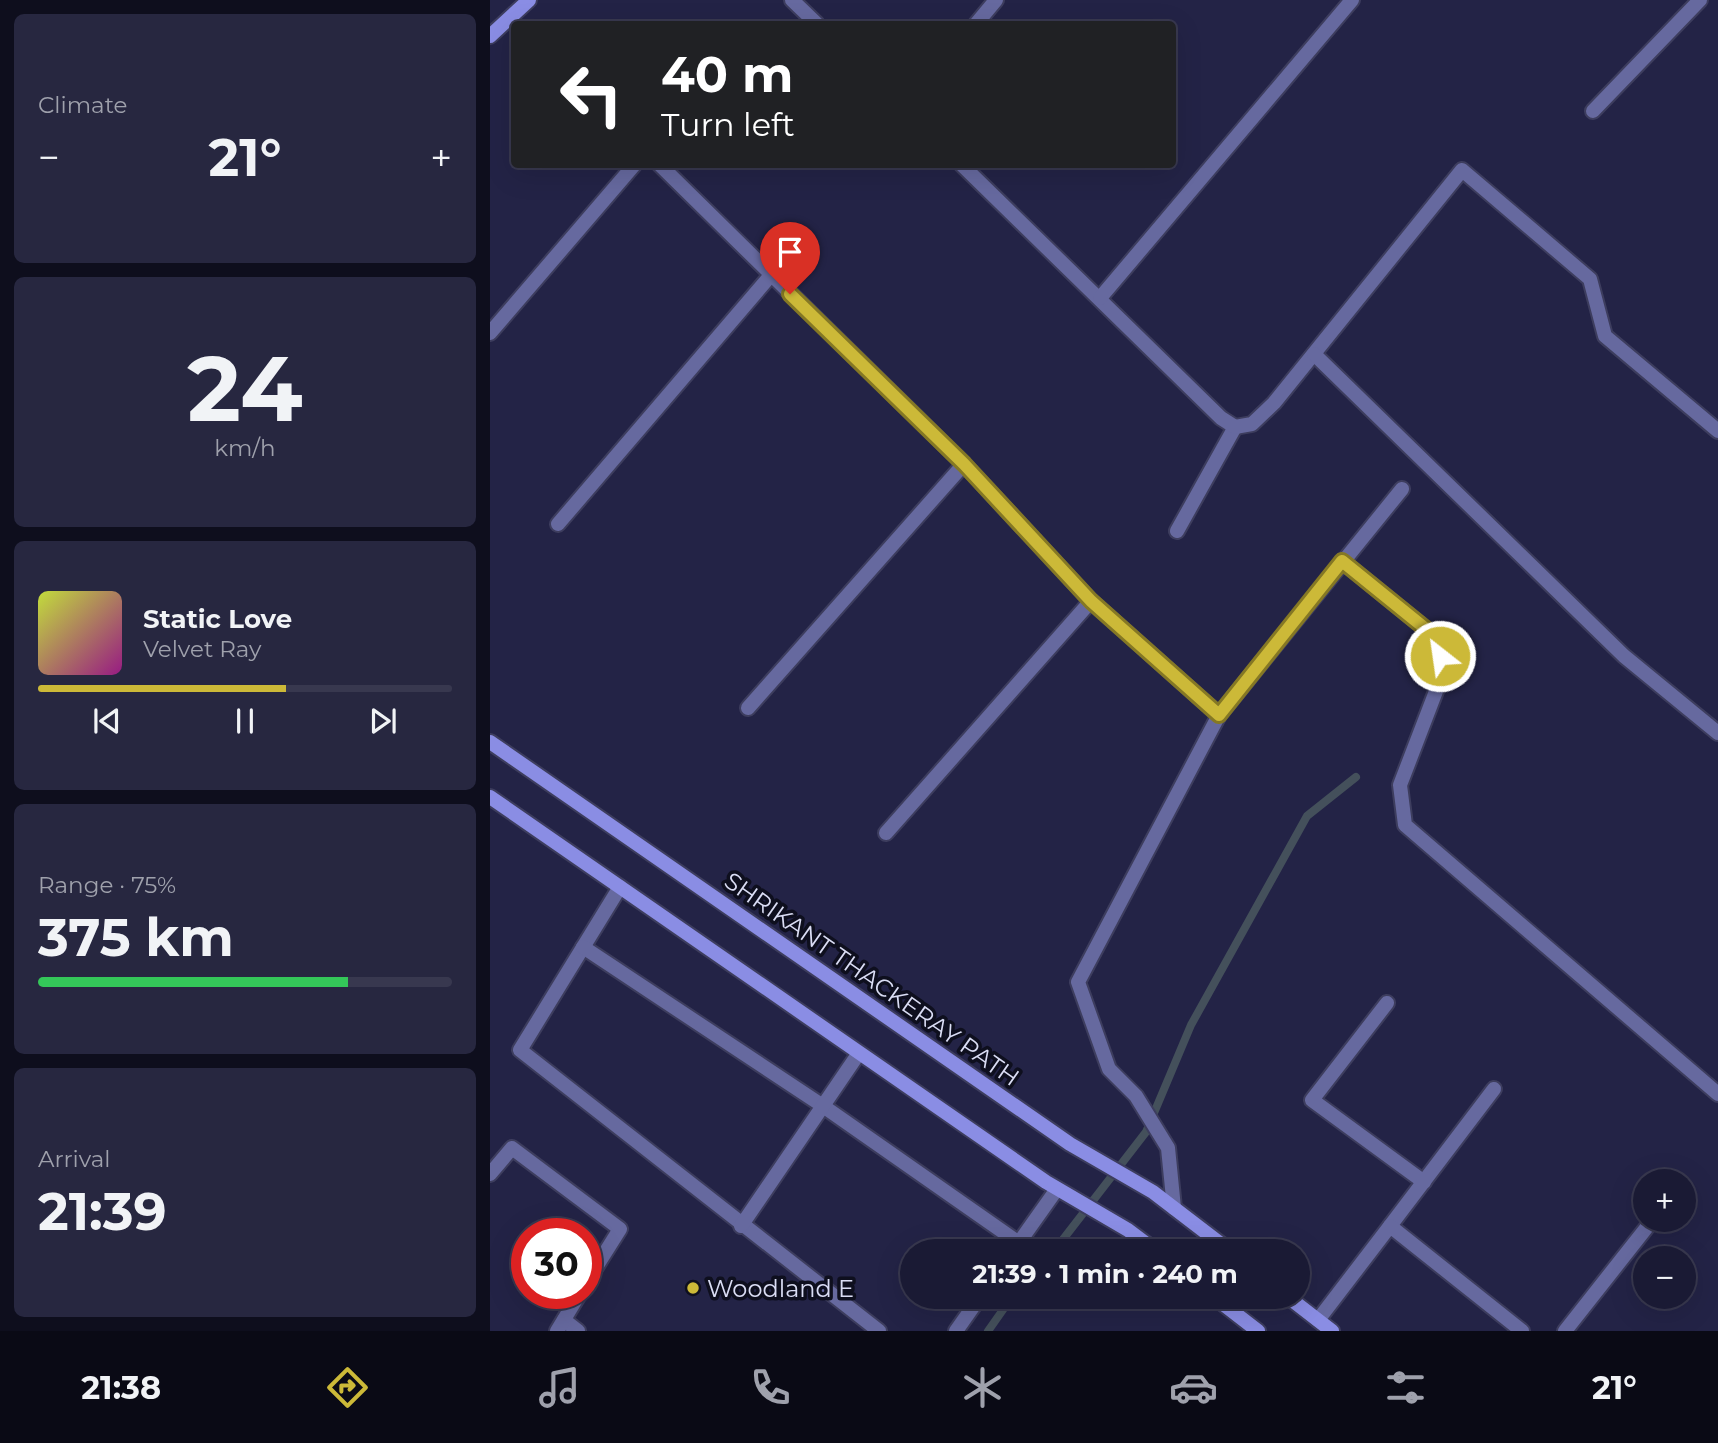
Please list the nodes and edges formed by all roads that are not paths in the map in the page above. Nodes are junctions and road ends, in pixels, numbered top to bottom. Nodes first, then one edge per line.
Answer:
1 (530, 0) edge
2 (792, 0) edge
3 (996, 0) edge
4 (1352, 0) edge
5 (1700, 0) edge
6 (514, 21) edge
7 (814, 21) edge
8 (978, 21) edge
9 (511, 23) edge
10 (490, 36) edge
11 (1593, 111) dead end
12 (632, 168) edge
13 (663, 168) edge
14 (965, 168) edge
15 (771, 275) junction
16 (1100, 298) junction
17 (490, 333) edge
18 (1314, 354) junction
19 (1235, 427) junction
20 (1718, 432) edge
21 (964, 464) junction
22 (1402, 489) dead end
23 (558, 524) dead end
24 (1177, 531) dead end
25 (1342, 561) junction
26 (1091, 601) junction
27 (748, 708) dead end
28 (1219, 715) junction
29 (1718, 733) edge
30 (490, 742) edge
31 (490, 797) edge
32 (886, 833) dead end
33 (620, 887) junction
34 (583, 947) junction
35 (1387, 1003) dead end
36 (859, 1053) junction
37 (1494, 1089) dead end
38 (1718, 1094) edge
39 (823, 1106) junction
40 (490, 1174) edge
41 (1424, 1182) junction
42 (1058, 1189) junction
43 (1174, 1208) junction
44 (741, 1226) junction
45 (1390, 1226) junction
46 (1643, 1232) edge
47 (1005, 1239) edge
48 (1022, 1239) edge
49 (1140, 1239) edge
50 (1214, 1239) edge
51 (602, 1258) edge
52 (570, 1309) edge
53 (972, 1309) edge
54 (1230, 1309) edge
55 (1304, 1309) edge
56 (1318, 1320) junction
57 (560, 1326) edge
58 (578, 1331) edge
59 (879, 1331) edge
60 (956, 1331) edge
61 (1258, 1331) edge
62 (1332, 1331) edge
63 (1522, 1331) edge
64 (1565, 1331) edge

1 - 6 street
2 - 7 street
3 - 8 street
4 - 16 street
5 - 11 street
9 - 10 street
12 - 17 street
13 - 15 street
14 - 16 street
15 - 21 street
15 - 23 street
16 - 19 street
18 - 19 street
18 - 20 street
18 - 29 street
19 - 24 street
21 - 26 street
21 - 27 street
22 - 25 street
25 - 28 street
25 - 38 street
26 - 28 street
26 - 32 street
28 - 43 street
30 - 43 street, SHRIKANT THACKERAY PATH
31 - 33 street
33 - 34 street
33 - 36 street
34 - 39 street
34 - 44 street
35 - 41 street
36 - 39 street
36 - 42 street
37 - 41 street
39 - 44 street
39 - 47 street
40 - 51 street
41 - 45 street
42 - 48 street
42 - 49 street
43 - 50 street, SHRIKANT THACKERAY PATH
44 - 59 street
45 - 56 street
45 - 63 street
46 - 64 street
52 - 57 street
53 - 60 street
54 - 61 street
55 - 56 street
56 - 62 street
57 - 58 street

